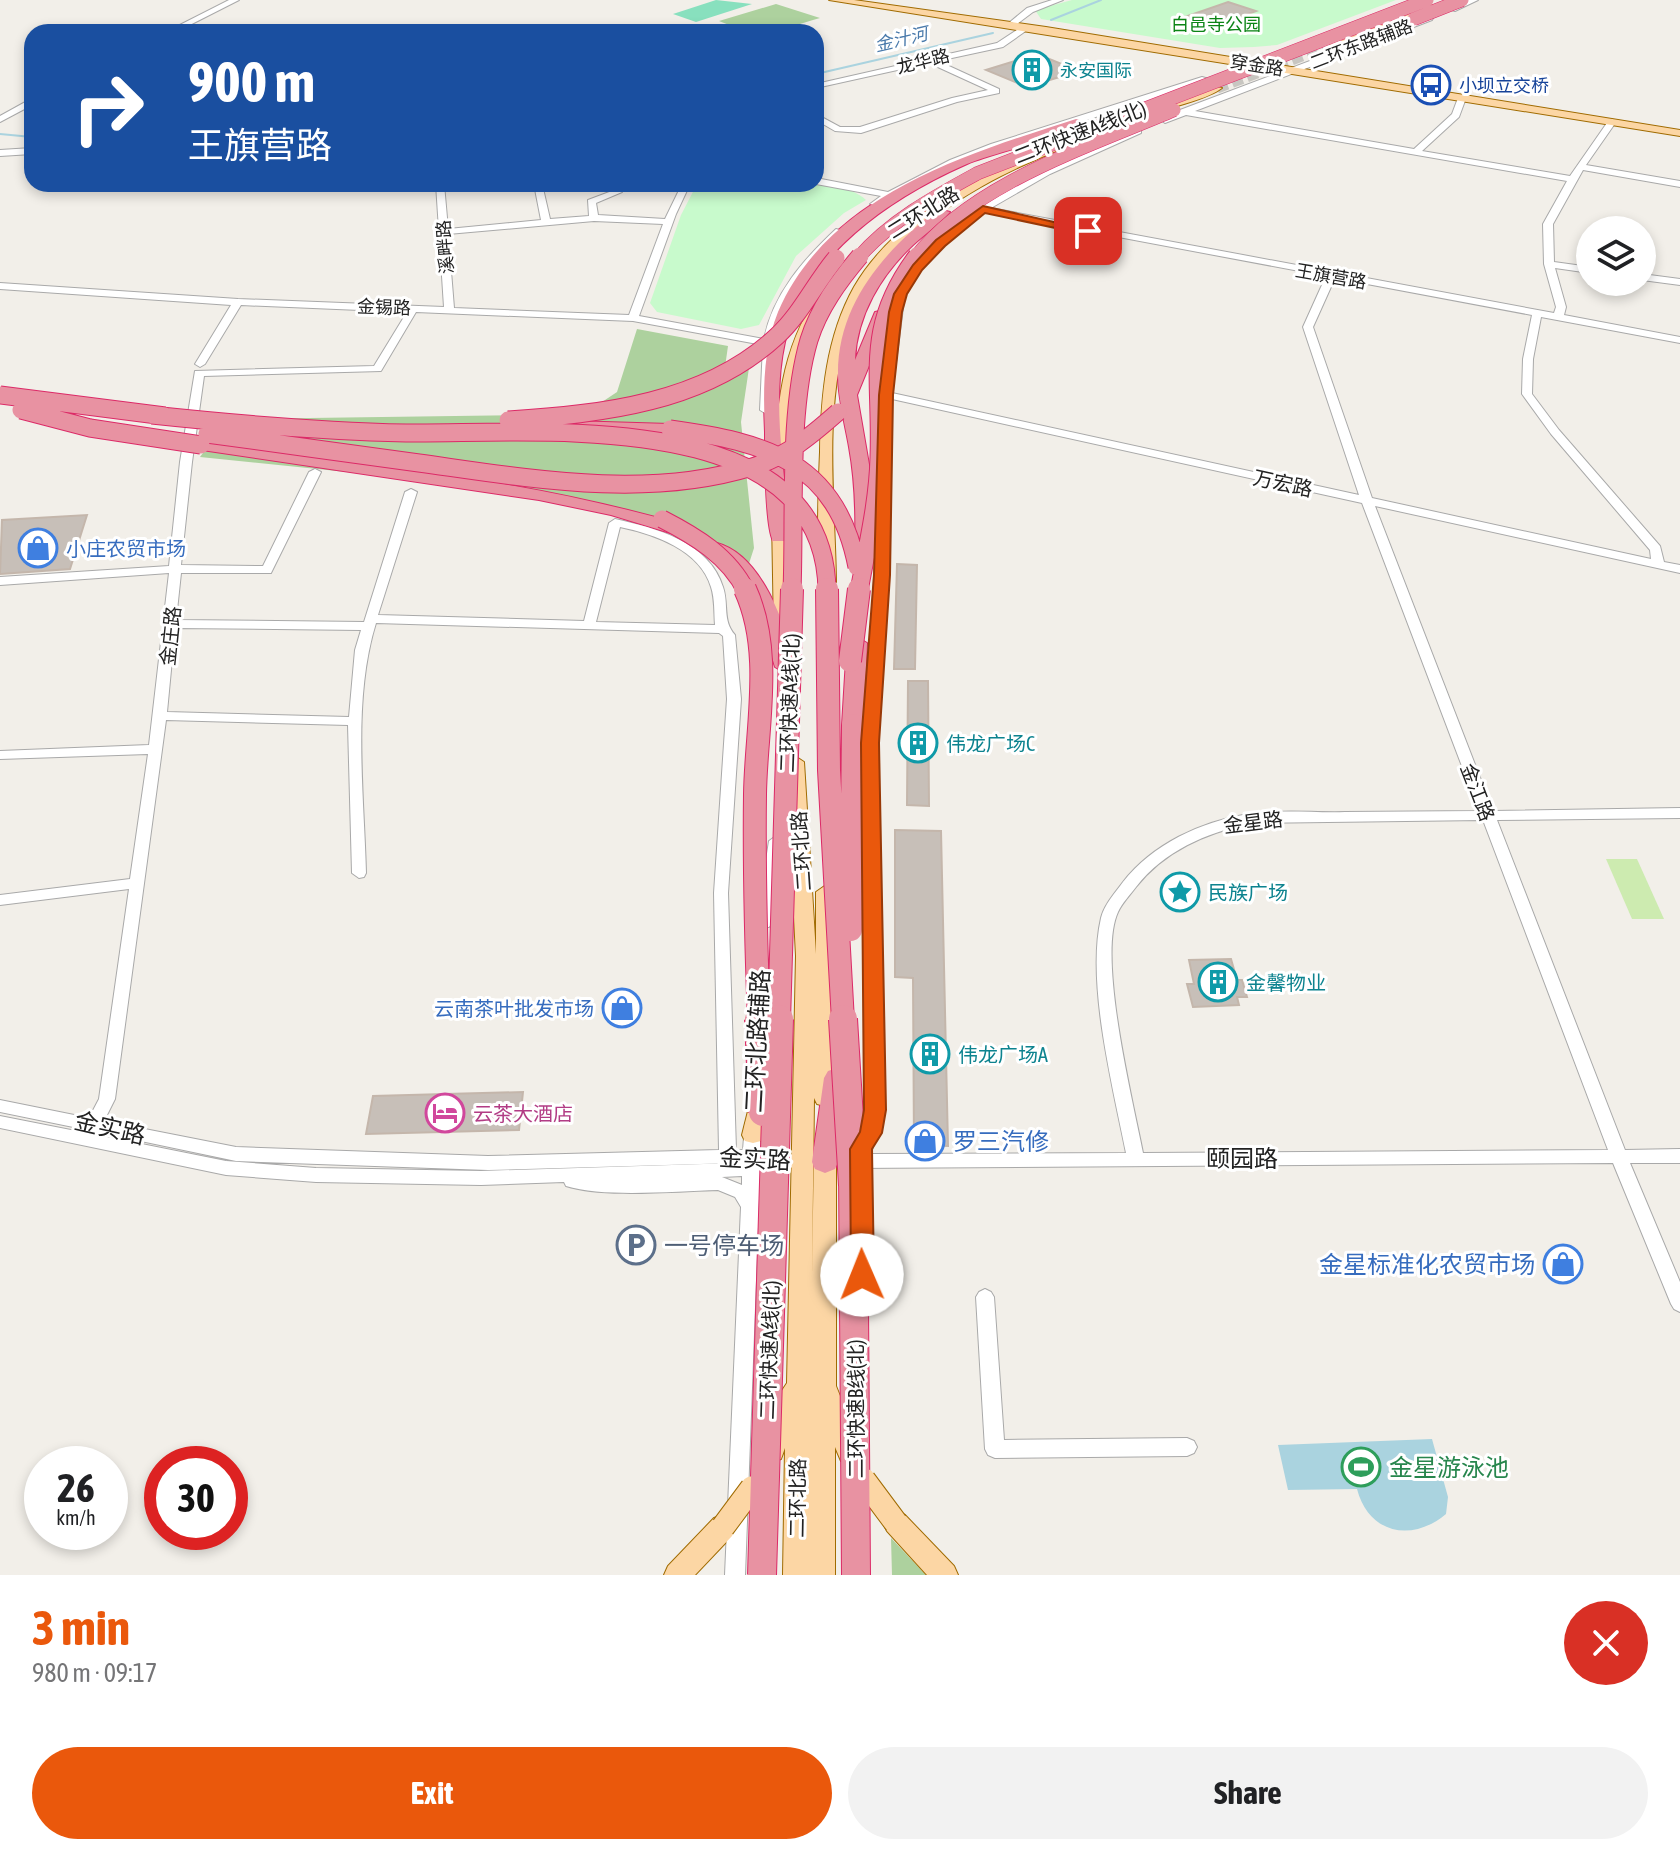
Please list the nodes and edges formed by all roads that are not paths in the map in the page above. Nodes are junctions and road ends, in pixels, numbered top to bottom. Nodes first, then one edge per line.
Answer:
1 (235, 0) edge
2 (834, 0) edge
3 (859, 0) edge
4 (1059, 0) edge
5 (1440, 0) edge
6 (1449, 0) edge
7 (1462, 0) edge
8 (1474, 0) edge
9 (1422, 4) edge
10 (1014, 22) junction
11 (186, 24) edge
12 (1026, 28) junction
13 (1392, 32) junction
14 (1302, 42) junction
15 (1332, 47) junction
16 (929, 60) junction
17 (1252, 61) junction
18 (1303, 66) junction
19 (1292, 70) junction
20 (1226, 83) junction
21 (824, 84) edge
22 (1462, 98) junction
23 (24, 106) edge
24 (1171, 107) junction
25 (0, 119) edge
26 (824, 121) edge
27 (1081, 122) junction
28 (1612, 122) junction
29 (1680, 126) edge
30 (1107, 128) junction
31 (1680, 133) edge
32 (24, 152) edge
33 (1416, 152) junction
34 (0, 153) edge
35 (1581, 167) junction
36 (1572, 179) junction
37 (824, 183) edge
38 (1680, 184) edge
39 (441, 192) edge
40 (540, 192) edge
41 (617, 192) edge
42 (682, 192) edge
43 (888, 195) junction
44 (983, 209) junction
45 (594, 218) junction
46 (668, 222) junction
47 (546, 223) junction
48 (445, 232) junction
49 (1549, 264) junction
50 (1576, 268) edge
51 (1331, 276) junction
52 (1656, 279) edge
53 (1680, 282) edge
54 (0, 286) edge
55 (238, 302) junction
56 (887, 304) junction
57 (414, 308) junction
58 (449, 309) junction
59 (1537, 314) junction
60 (633, 318) junction
61 (1558, 318) junction
62 (1680, 340) edge
63 (767, 343) junction
64 (200, 364) dead end
65 (0, 395) edge
66 (886, 395) junction
67 (0, 405) edge
68 (152, 415) junction
69 (307, 424) junction
70 (477, 471) junction
71 (315, 472) dead end
72 (411, 492) dead end
73 (1367, 501) junction
74 (780, 537) junction
75 (1658, 564) junction
76 (177, 569) junction
77 (1680, 569) edge
78 (0, 581) edge
79 (855, 608) junction
80 (369, 623) junction
81 (172, 624) junction
82 (589, 625) junction
83 (722, 629) junction
84 (789, 700) junction
85 (160, 716) junction
86 (355, 721) junction
87 (156, 749) junction
88 (0, 755) edge
89 (1680, 813) edge
90 (1487, 814) junction
91 (359, 873) dead end
92 (137, 883) junction
93 (0, 900) edge
94 (824, 988) junction
95 (840, 1040) junction
96 (0, 1106) edge
97 (0, 1122) edge
98 (90, 1131) junction
99 (753, 1135) junction
100 (728, 1156) junction
101 (1619, 1156) junction
102 (1680, 1156) edge
103 (1136, 1158) junction
104 (814, 1162) junction
105 (752, 1163) junction
106 (858, 1165) junction
107 (549, 1176) junction
108 (750, 1209) junction
109 (771, 1281) junction
110 (985, 1297) dead end
111 (1680, 1304) edge
112 (812, 1366) junction
113 (1187, 1447) dead end
114 (809, 1573) edge
115 (677, 1575) edge
116 (735, 1575) edge
117 (762, 1575) edge
118 (856, 1575) edge
119 (866, 1575) edge
120 (945, 1575) edge

1 - 11 street
2 - 12 main road, 穿金路
3 - 10 main road, 穿金路
4 - 10 street
5 - 9 main road
6 - 9 main road
7 - 20 highway, bridge
8 - 13 street, 二环东路辅路
9 - 13 street
9 - 14 street, 二环东路辅路
9 - 15 main road
9 - 20 highway, bridge
10 - 17 main road, 穿金路
12 - 16 street, 龙华路
12 - 17 main road, 穿金路
13 - 15 street, 二环东路辅路
14 - 15 street
14 - 17 street, 二环东路辅路
15 - 18 street, 二环东路辅路
16 - 21 street, 龙华路
16 - 26 street
17 - 18 main road, 穿金路
17 - 19 main road, 穿金路
17 - 20 street, 二环东路辅路
18 - 19 street, 二环东路辅路
18 - 29 main road, 穿金路
19 - 20 street, 二环东路辅路
19 - 22 main road, 穿金路
20 - 24 highway, 二环快速B线(北)
20 - 24 street
20 - 27 highway, bridge
20 - 30 main road, 二环北路
20 - 109 highway, 二环快速A线(北), bridge
22 - 28 main road, 穿金路
22 - 33 street
23 - 25 street
24 - 30 street
24 - 30 street
24 - 33 street
24 - 43 street
24 - 44 street
24 - 56 highway, bridge
24 - 106 highway, 二环快速B线(北), bridge
27 - 69 highway, bridge
27 - 74 highway
28 - 31 main road, 穿金路
28 - 35 street
30 - 74 main road, 二环北路
30 - 94 main road, 二环北路
32 - 34 street
33 - 36 street
35 - 36 street
35 - 38 street
36 - 49 street
37 - 43 street
39 - 48 street, 溪畔路
40 - 47 street
41 - 45 street
42 - 46 street
43 - 63 street
44 - 51 street, 王旗营路
44 - 66 street
45 - 46 street
45 - 47 street
46 - 60 street
47 - 48 street
48 - 58 street, 溪畔路
49 - 50 street
49 - 61 street
51 - 59 street, 王旗营路
51 - 73 street, 金江路
52 - 53 street
54 - 55 street, 金锡路
55 - 57 street, 金锡路
55 - 64 street
56 - 70 highway, bridge
56 - 79 highway, bridge
57 - 58 street, 金锡路
57 - 76 street, 金庄路
58 - 60 street, 金锡路
59 - 61 street, 王旗营路
59 - 75 street
60 - 63 street, 金锡路
61 - 62 street, 王旗营路
63 - 74 street
65 - 68 highway, bridge
66 - 73 street, 万宏路
66 - 106 street
67 - 70 highway, bridge
67 - 84 highway, bridge
68 - 69 highway, bridge
68 - 106 highway, bridge
69 - 79 highway, bridge
70 - 109 highway, bridge
71 - 76 street
72 - 80 street
73 - 75 street, 万宏路
73 - 90 street, 金江路
74 - 84 main road, 二环北路
75 - 77 street, 万宏路
76 - 78 street
76 - 81 street, 金庄路
79 - 94 highway, bridge
80 - 81 street
80 - 82 street
80 - 86 street
81 - 85 street, 金庄路
82 - 83 street
82 - 83 street
83 - 100 street
84 - 94 main road, 二环北路
84 - 99 street, 二环北路辅路
85 - 86 street
85 - 87 street, 金庄路
86 - 91 street
87 - 88 street
87 - 92 street, 金庄路
89 - 90 street, 金星路
90 - 101 street, 金江路
90 - 103 street, 金星路
92 - 93 street
92 - 98 street, 金庄路
94 - 95 highway
94 - 99 main road
94 - 104 main road, 二环北路
95 - 104 highway
95 - 106 main road
96 - 98 street, 金实路
97 - 98 street, 金实路
98 - 100 street, 金实路
98 - 107 street, 金实路
99 - 105 street, 二环北路辅路
100 - 105 street, 金实路
101 - 102 street, 颐园路
101 - 103 street, 颐园路
101 - 111 street, 金江路
103 - 106 street, 颐园路
104 - 105 street, 金实路
104 - 106 street, 颐园路
104 - 112 main road, 二环北路
105 - 107 street, 金实路
105 - 108 street, 二环北路辅路
106 - 118 highway, 二环快速B线(北), bridge
106 - 119 street
107 - 108 street
108 - 116 street, 二环北路辅路
109 - 117 highway, 二环快速A线(北), bridge
110 - 113 street
112 - 114 main road, 二环北路
112 - 115 main road, bridge
112 - 120 main road, bridge

